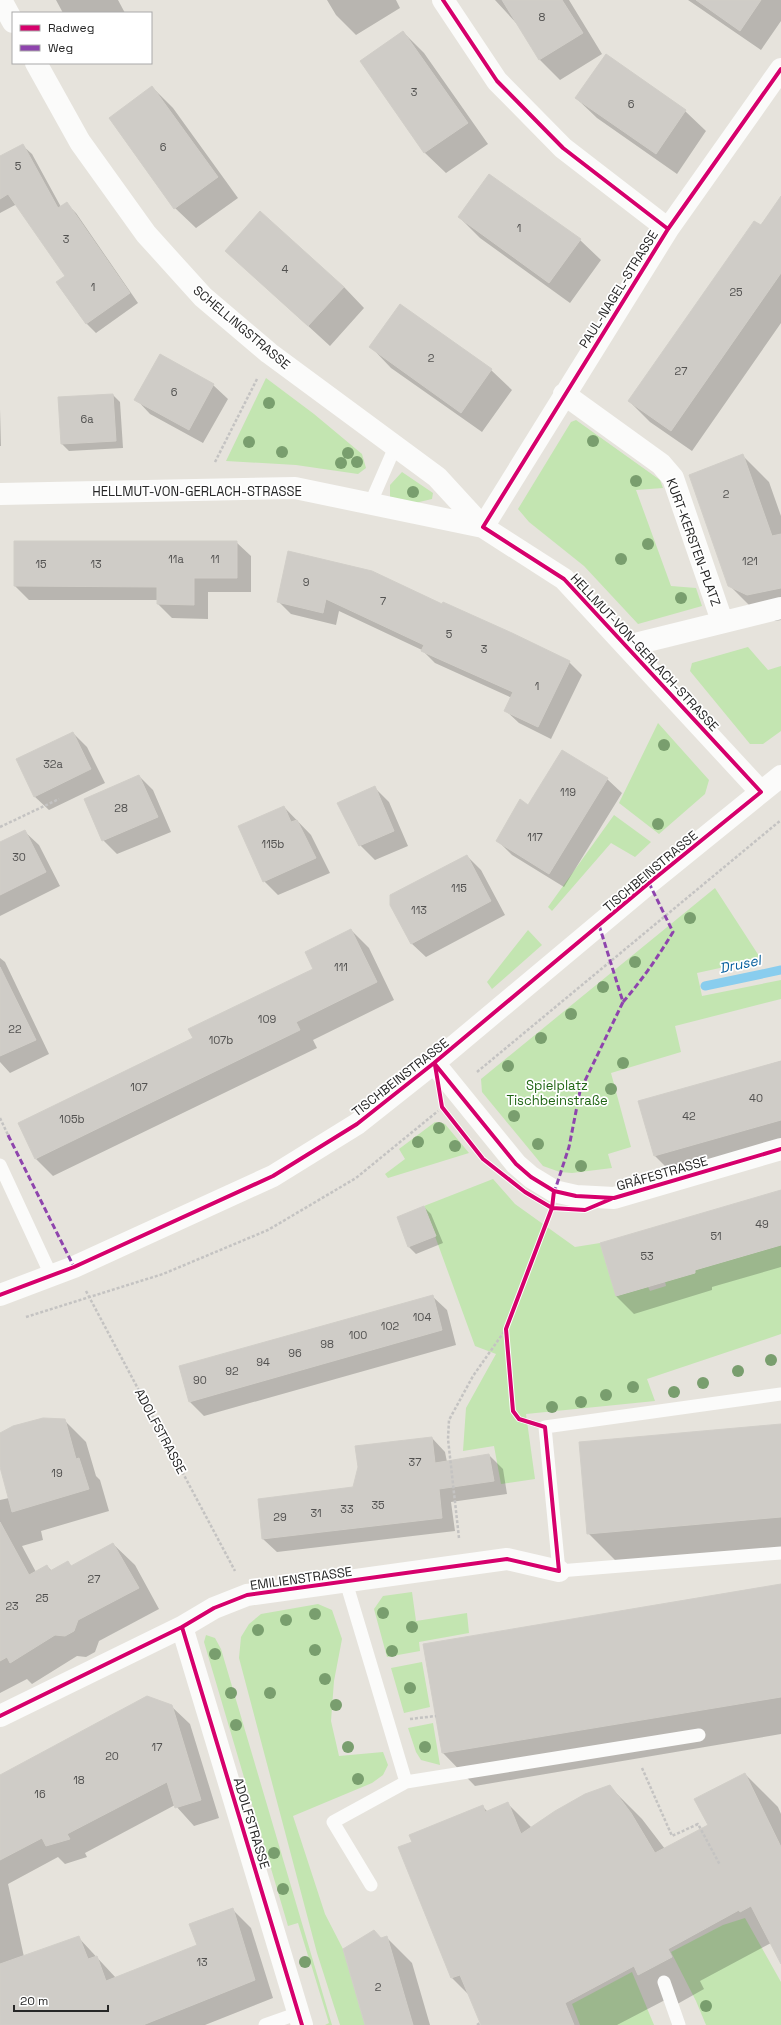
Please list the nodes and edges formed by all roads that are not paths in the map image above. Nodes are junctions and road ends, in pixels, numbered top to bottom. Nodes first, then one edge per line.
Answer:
1 (1, 0) edge
2 (443, 0) edge
3 (12, 20) edge
4 (37, 64) edge
5 (781, 69) edge
6 (668, 229) junction
7 (564, 394) junction
8 (394, 447) junction
9 (0, 494) edge
10 (371, 502) junction
11 (483, 527) junction
12 (781, 608) edge
13 (722, 621) junction
14 (627, 646) junction
15 (781, 776) edge
16 (761, 792) junction
17 (434, 1063) junction
18 (781, 1149) edge
19 (0, 1165) edge
20 (51, 1275) junction
21 (0, 1295) edge
22 (781, 1394) edge
23 (781, 1553) edge
24 (558, 1571) junction
25 (346, 1582) junction
26 (182, 1627) junction
27 (0, 1716) edge
28 (699, 1735) dead end
29 (406, 1782) junction
30 (370, 1885) dead end
31 (664, 1982) dead end
32 (300, 2019) edge
33 (265, 2025) edge
34 (679, 2025) edge

1 - 3 street
2 - 6 street
4 - 8 street, SCHELLINGSTRASSE
5 - 6 street, PAUL-NAGEL-STRASSE
6 - 7 street, PAUL-NAGEL-STRASSE
7 - 11 street, PAUL-NAGEL-STRASSE
7 - 13 street, KURT-KERSTEN-PLATZ
8 - 10 lane
8 - 11 street, SCHELLINGSTRASSE
9 - 10 street, HELLMUT-VON-GERLACH-STRASSE
10 - 11 street, HELLMUT-VON-GERLACH-STRASSE
11 - 14 street, HELLMUT-VON-GERLACH-STRASSE
12 - 13 street
13 - 14 street
14 - 16 street, HELLMUT-VON-GERLACH-STRASSE
15 - 16 street, TISCHBEINSTRASSE
16 - 17 street, TISCHBEINSTRASSE
17 - 18 street, GRÄFESTRASSE
17 - 20 street, TISCHBEINSTRASSE
19 - 20 lane
20 - 21 street, TISCHBEINSTRASSE
22 - 24 lane
23 - 24 lane
24 - 25 street, EMILIENSTRASSE
25 - 26 street, EMILIENSTRASSE
25 - 29 lane
26 - 27 street, EMILIENSTRASSE
26 - 32 street, ADOLFSTRASSE
28 - 29 lane
29 - 30 lane
31 - 34 lane
32 - 33 lane

